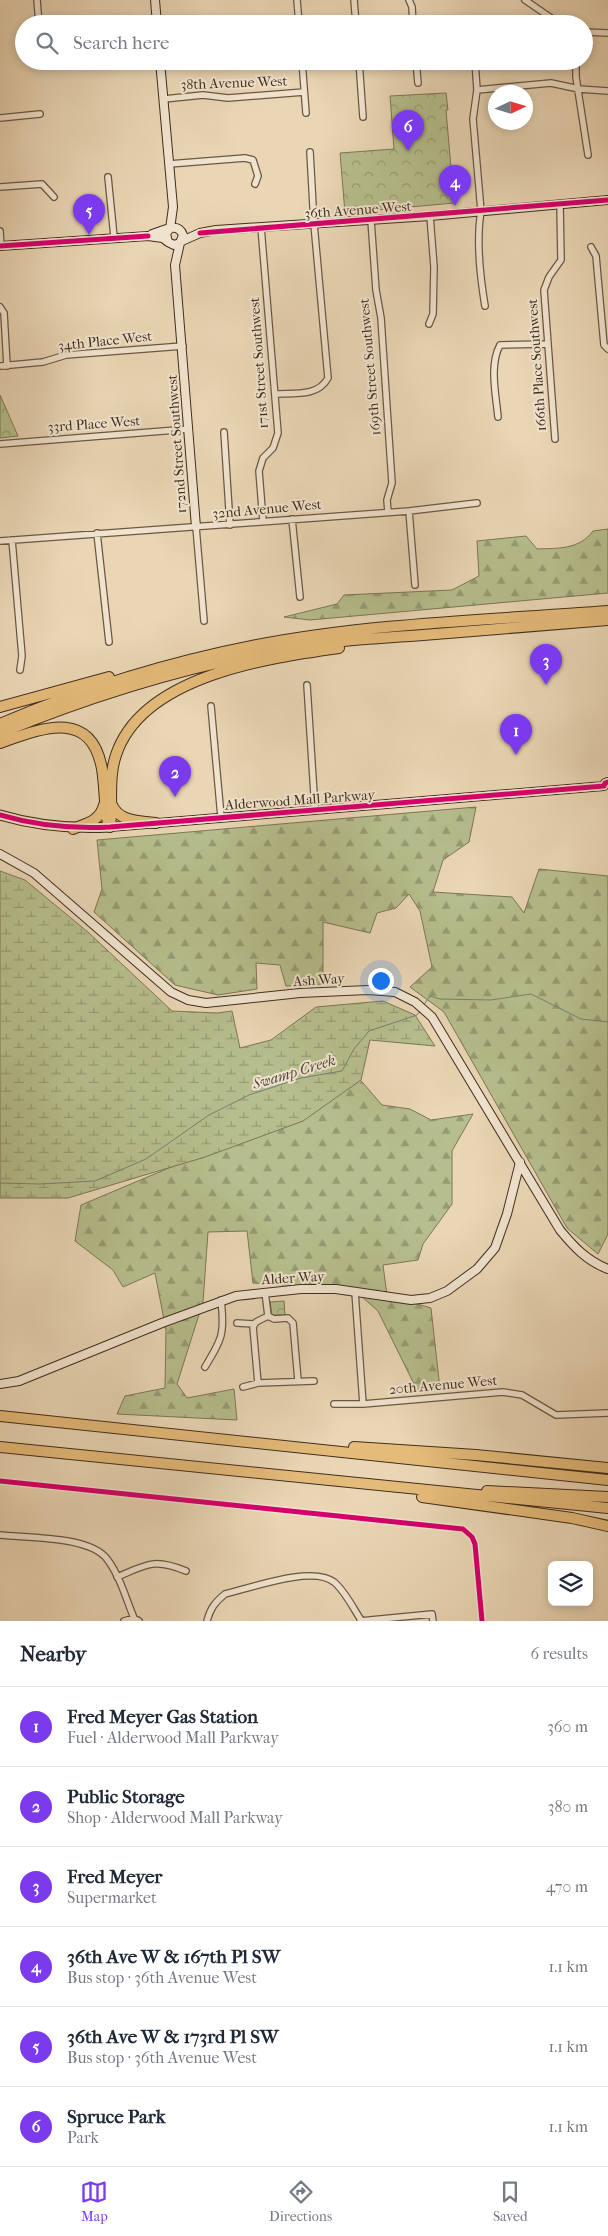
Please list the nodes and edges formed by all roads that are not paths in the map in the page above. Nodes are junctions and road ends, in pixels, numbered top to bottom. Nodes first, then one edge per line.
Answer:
1 (37, 0) edge
2 (155, 0) edge
3 (297, 0) edge
4 (354, 0) edge
5 (409, 0) edge
6 (525, 0) edge
7 (38, 15) edge
8 (156, 15) edge
9 (298, 15) edge
10 (355, 15) edge
11 (412, 15) edge
12 (547, 15) edge
13 (593, 32) edge
14 (608, 33) edge
15 (161, 70) edge
16 (303, 70) edge
17 (360, 70) edge
18 (417, 70) edge
19 (476, 70) edge
20 (576, 70) edge
21 (418, 83) dead end
22 (579, 89) junction
23 (477, 90) junction
24 (608, 91) edge
25 (304, 92) junction
26 (164, 99) junction
27 (306, 113) dead end
28 (40, 114) dead end
29 (0, 118) edge
30 (363, 118) dead end
31 (310, 152) dead end
32 (588, 155) dead end
33 (169, 164) junction
34 (108, 177) dead end
35 (255, 184) dead end
36 (0, 187) edge
37 (54, 197) dead end
38 (608, 200) edge
39 (560, 204) junction
40 (173, 207) junction
41 (481, 211) junction
42 (430, 216) junction
43 (371, 220) junction
44 (314, 224) junction
45 (261, 227) junction
46 (169, 229) junction
47 (181, 230) junction
48 (0, 231) edge
49 (200, 233) junction
50 (148, 236) junction
51 (114, 237) junction
52 (168, 242) junction
53 (181, 242) junction
54 (1, 246) edge
55 (591, 247) dead end
56 (176, 265) junction
57 (608, 294) edge
58 (600, 295) junction
59 (485, 306) dead end
60 (0, 307) edge
61 (429, 324) dead end
62 (548, 344) junction
63 (183, 346) junction
64 (608, 349) edge
65 (3, 366) edge
66 (275, 394) junction
67 (498, 417) dead end
68 (189, 429) junction
69 (224, 432) dead end
70 (555, 439) dead end
71 (0, 444) edge
72 (477, 503) dead end
73 (408, 510) junction
74 (388, 512) junction
75 (292, 519) junction
76 (263, 521) junction
77 (230, 524) junction
78 (196, 527) junction
79 (97, 533) junction
80 (12, 540) junction
81 (0, 541) edge
82 (415, 585) dead end
83 (300, 597) dead end
84 (608, 611) edge
85 (608, 620) edge
86 (204, 621) dead end
87 (421, 635) junction
88 (109, 642) dead end
89 (206, 657) junction
90 (20, 670) dead end
91 (307, 685) dead end
92 (211, 706) dead end
93 (0, 707) edge
94 (0, 724) edge
95 (0, 733) edge
96 (0, 743) edge
97 (606, 786) edge
98 (108, 803) junction
99 (315, 810) junction
100 (0, 815) edge
101 (221, 817) junction
102 (156, 823) junction
103 (110, 827) junction
104 (73, 829) junction
105 (0, 854) edge
106 (520, 1162) junction
107 (608, 1269) edge
108 (265, 1292) junction
109 (355, 1292) junction
110 (221, 1300) junction
111 (268, 1316) junction
112 (237, 1323) dead end
113 (254, 1324) junction
114 (205, 1367) dead end
115 (298, 1381) junction
116 (314, 1381) dead end
117 (0, 1384) edge
118 (258, 1384) junction
119 (244, 1387) dead end
120 (334, 1404) dead end
121 (363, 1404) junction
122 (608, 1413) edge
123 (0, 1416) edge
124 (0, 1448) edge
125 (346, 1451) junction
126 (514, 1458) junction
127 (608, 1463) edge
128 (608, 1468) edge
129 (553, 1475) junction
130 (302, 1477) junction
131 (608, 1480) edge
132 (608, 1484) edge
133 (424, 1490) junction
134 (608, 1497) edge
135 (608, 1508) edge
136 (608, 1526) edge
137 (0, 1535) edge
138 (186, 1571) dead end
139 (117, 1577) junction
140 (433, 1618) edge
141 (137, 1620) edge
142 (360, 1620) edge
143 (124, 1621) edge
144 (207, 1621) edge

1 - 7 street
2 - 8 street
3 - 9 street
4 - 10 street
5 - 11 street
6 - 12 street
13 - 14 street
15 - 26 street
16 - 25 street
17 - 30 street
18 - 21 street
19 - 23 street
20 - 22 street
22 - 23 street
22 - 24 street
22 - 32 street
23 - 41 street
25 - 26 street, 38th Avenue West
25 - 27 street
26 - 33 street
28 - 29 street
31 - 44 street
33 - 35 street
33 - 40 street
34 - 51 street
36 - 37 street
38 - 39 street, 36th Avenue West
39 - 41 street, 36th Avenue West
39 - 62 street, 166th Place Southwest
40 - 46 street
40 - 47 street
41 - 42 street, 36th Avenue West
41 - 59 street
42 - 43 street, 36th Avenue West
42 - 61 street
43 - 44 street, 36th Avenue West
43 - 74 street, 169th Street Southwest
44 - 45 street, 36th Avenue West
44 - 66 street
45 - 49 street, 36th Avenue West
45 - 66 street, 171st Street Southwest
46 - 47 street
46 - 50 street
46 - 52 street
47 - 49 street, 36th Avenue West
47 - 53 street
48 - 54 street
49 - 53 street, 36th Avenue West
50 - 51 street
50 - 52 street
51 - 54 street
52 - 53 street
52 - 56 street, 172nd Street Southwest
53 - 56 street, 172nd Street Southwest
55 - 58 street
56 - 63 street, 172nd Street Southwest
57 - 58 street
58 - 64 street
60 - 65 street
62 - 67 street
62 - 70 street, 166th Place Southwest
63 - 65 street, 34th Place West
63 - 68 street, 172nd Street Southwest
66 - 76 street, 171st Street Southwest
68 - 71 street, 33rd Place West
68 - 78 street, 172nd Street Southwest
69 - 77 street
72 - 73 street, 32nd Avenue West
73 - 74 street, 32nd Avenue West
73 - 82 street
74 - 75 street, 32nd Avenue West
75 - 76 street, 32nd Avenue West
75 - 83 street
76 - 77 street, 32nd Avenue West
77 - 78 street, 32nd Avenue West
78 - 79 street, 32nd Avenue West
78 - 86 street, 172nd Street Southwest
79 - 80 street, 32nd Avenue West
79 - 88 street
80 - 81 street, 32nd Avenue West
80 - 90 street
84 - 89 highway
85 - 87 highway
87 - 95 highway
87 - 98 highway
89 - 93 highway
89 - 94 highway
91 - 99 street
92 - 101 street
96 - 98 highway
97 - 99 street, Alderwood Mall Parkway
98 - 102 highway
98 - 103 highway
98 - 104 highway
99 - 101 street, Alderwood Mall Parkway
100 - 104 main road, Alderwood Mall Parkway
101 - 102 street, Alderwood Mall Parkway
102 - 103 street, Alderwood Mall Parkway
103 - 104 main road, Alderwood Mall Parkway
105 - 106 street, Ash Way
106 - 107 street, Ash Way
106 - 109 street, Alder Way
108 - 109 street, Alder Way
108 - 110 street, Alder Way
108 - 111 street
109 - 121 street
110 - 114 street
110 - 117 street, Alder Way
111 - 113 street
111 - 115 street
112 - 113 street
113 - 118 street
115 - 116 street
115 - 118 street
118 - 119 street
120 - 121 street, 20th Avenue West
121 - 122 street, 20th Avenue West
123 - 125 highway
124 - 130 highway
125 - 126 highway
125 - 129 highway
126 - 127 highway
126 - 128 highway
129 - 131 highway
129 - 132 highway
130 - 133 highway
130 - 136 highway
133 - 134 highway
133 - 135 highway
137 - 139 street
138 - 139 street
139 - 141 street
140 - 142 street
141 - 143 street
142 - 144 street

